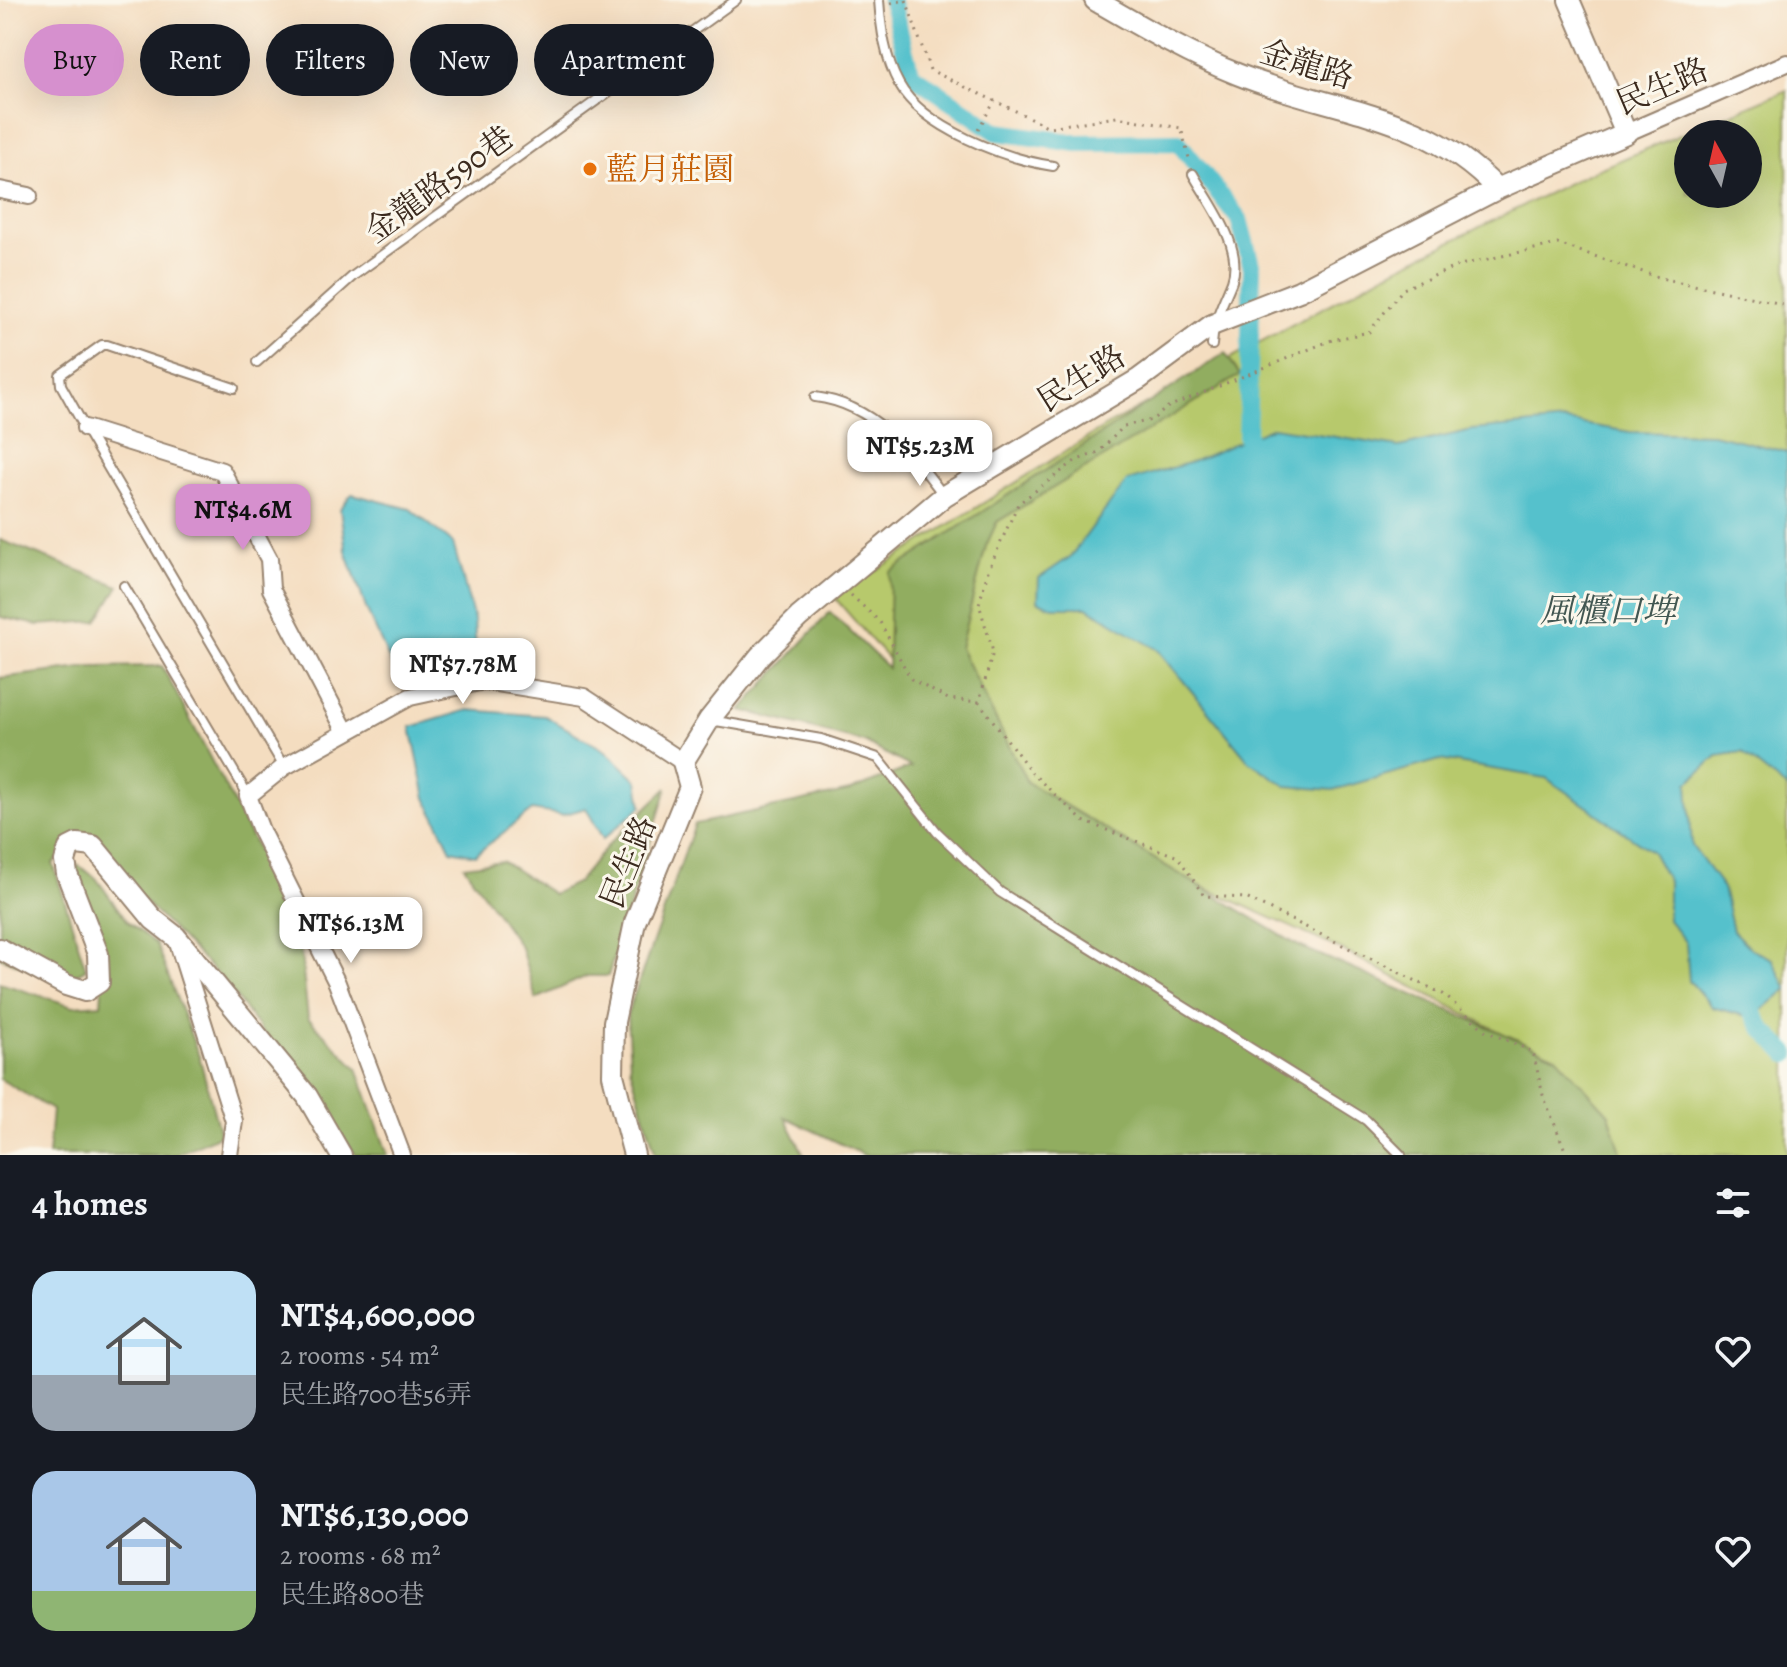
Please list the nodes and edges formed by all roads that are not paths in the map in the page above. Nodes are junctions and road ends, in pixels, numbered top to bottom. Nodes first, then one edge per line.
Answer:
1 (736, 0) edge
2 (879, 0) edge
3 (1095, 0) edge
4 (1569, 0) edge
5 (1787, 63) edge
6 (1626, 133) junction
7 (1053, 166) dead end
8 (1193, 174) road end
9 (1497, 189) junction
10 (0, 190) edge
11 (29, 196) dead end
12 (1212, 335) junction
13 (257, 362) dead end
14 (234, 388) dead end
15 (815, 397) dead end
16 (85, 428) junction
17 (944, 496) junction
18 (124, 586) dead end
19 (709, 720) junction
20 (346, 732) junction
21 (683, 762) junction
22 (284, 767) junction
23 (248, 796) junction
24 (176, 937) junction
25 (0, 949) edge
26 (230, 1155) edge
27 (341, 1155) edge
28 (402, 1155) edge
29 (634, 1155) edge
30 (1401, 1155) edge

1 - 13 lane, 金龍路590巷
2 - 7 lane
3 - 9 street, 金龍路
4 - 6 street
5 - 6 street, 民生路
6 - 9 street, 民生路
8 - 12 lane
9 - 12 street, 民生路
10 - 11 street
12 - 17 street, 民生路
14 - 16 lane
15 - 17 lane
16 - 20 street
16 - 22 lane
17 - 19 street, 民生路
18 - 23 lane
19 - 21 street, 民生路
19 - 30 lane
20 - 21 street
20 - 22 street
21 - 29 street, 民生路
22 - 23 street
23 - 28 street
24 - 25 street
24 - 26 street
24 - 27 street

